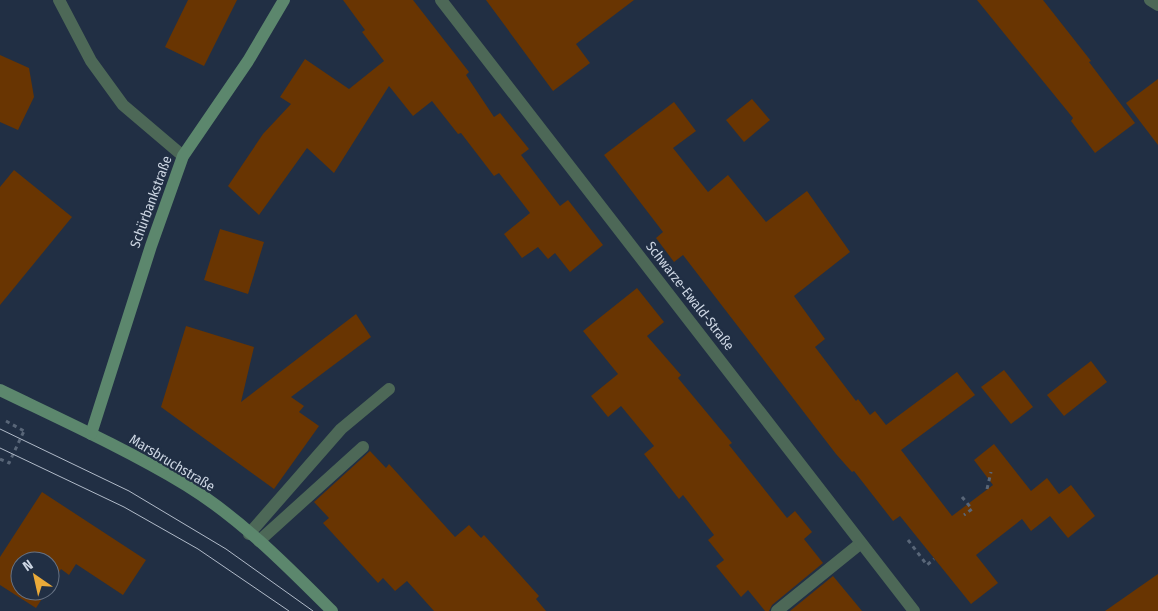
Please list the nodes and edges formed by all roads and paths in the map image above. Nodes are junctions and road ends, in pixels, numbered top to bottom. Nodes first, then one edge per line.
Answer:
1 (59, 0) edge
2 (284, 0) edge
3 (441, 0) edge
4 (1150, 0) edge
5 (1158, 5) edge
6 (183, 156) junction
7 (389, 389) dead end
8 (0, 390) edge
9 (24, 431) dead end
10 (91, 434) junction
11 (363, 447) dead end
12 (0, 459) edge
13 (991, 472) dead end
14 (987, 489) dead end
15 (962, 497) dead end
16 (964, 515) dead end
17 (254, 537) junction
18 (908, 540) dead end
19 (861, 543) junction
20 (934, 559) dead end
21 (332, 611) edge
22 (777, 611) edge
23 (914, 611) edge

1 - 6 street
2 - 6 street, Schürbankstraße
3 - 19 street, Schwarze-Ewald-Straße
4 - 5 street
6 - 10 street, Schürbankstraße
7 - 17 street
8 - 10 street, Marsbruchstraße
9 - 12 path
10 - 17 street, Marsbruchstraße
11 - 17 street
13 - 14 path
15 - 16 path
17 - 21 street, Marsbruchstraße
18 - 20 path
19 - 22 street
19 - 23 street, Schwarze-Ewald-Straße

